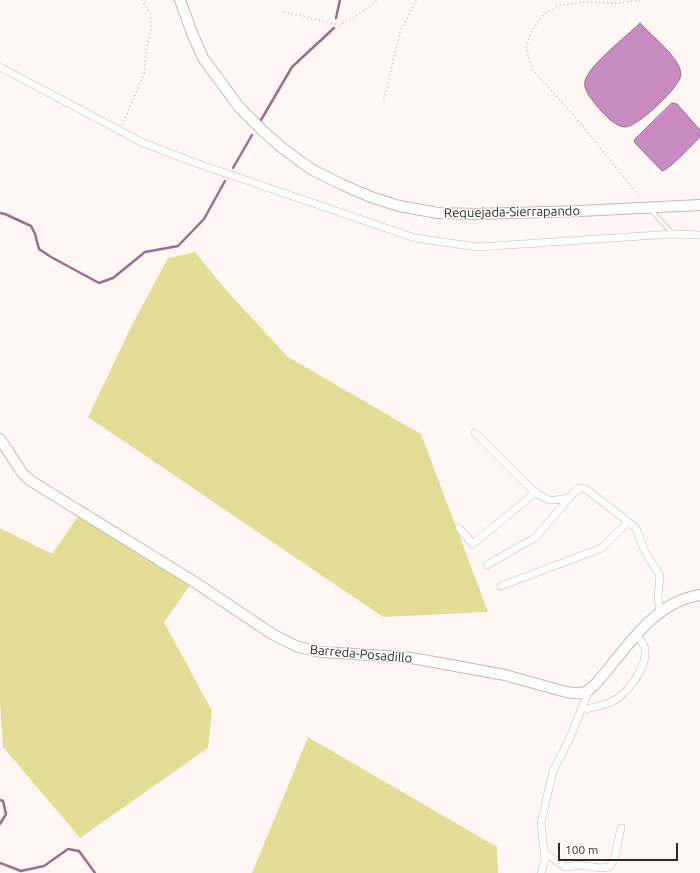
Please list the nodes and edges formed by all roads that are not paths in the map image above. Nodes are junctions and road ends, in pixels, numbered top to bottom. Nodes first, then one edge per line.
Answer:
1 (180, 0) edge
2 (0, 67) edge
3 (700, 205) edge
4 (649, 208) junction
5 (672, 234) junction
6 (700, 235) edge
7 (475, 433) dead end
8 (0, 439) edge
9 (536, 492) junction
10 (570, 498) junction
11 (628, 522) junction
12 (459, 528) dead end
13 (487, 566) dead end
14 (501, 586) dead end
15 (700, 595) edge
16 (660, 613) junction
17 (636, 634) junction
18 (589, 690) junction
19 (581, 710) junction
20 (621, 828) dead end
21 (544, 852) junction
22 (541, 873) edge

1 - 4 street, Requejada-Sierrapando
2 - 5 street
3 - 4 street, Requejada-Sierrapando
4 - 5 lane
5 - 6 street
7 - 9 street
8 - 18 street, Barreda-Posadillo
9 - 10 street
9 - 12 street
10 - 11 street
10 - 13 street
11 - 14 street
11 - 16 street
15 - 16 street
16 - 17 street
17 - 18 street
17 - 19 street
18 - 19 street
19 - 21 street
20 - 21 street
21 - 22 street

